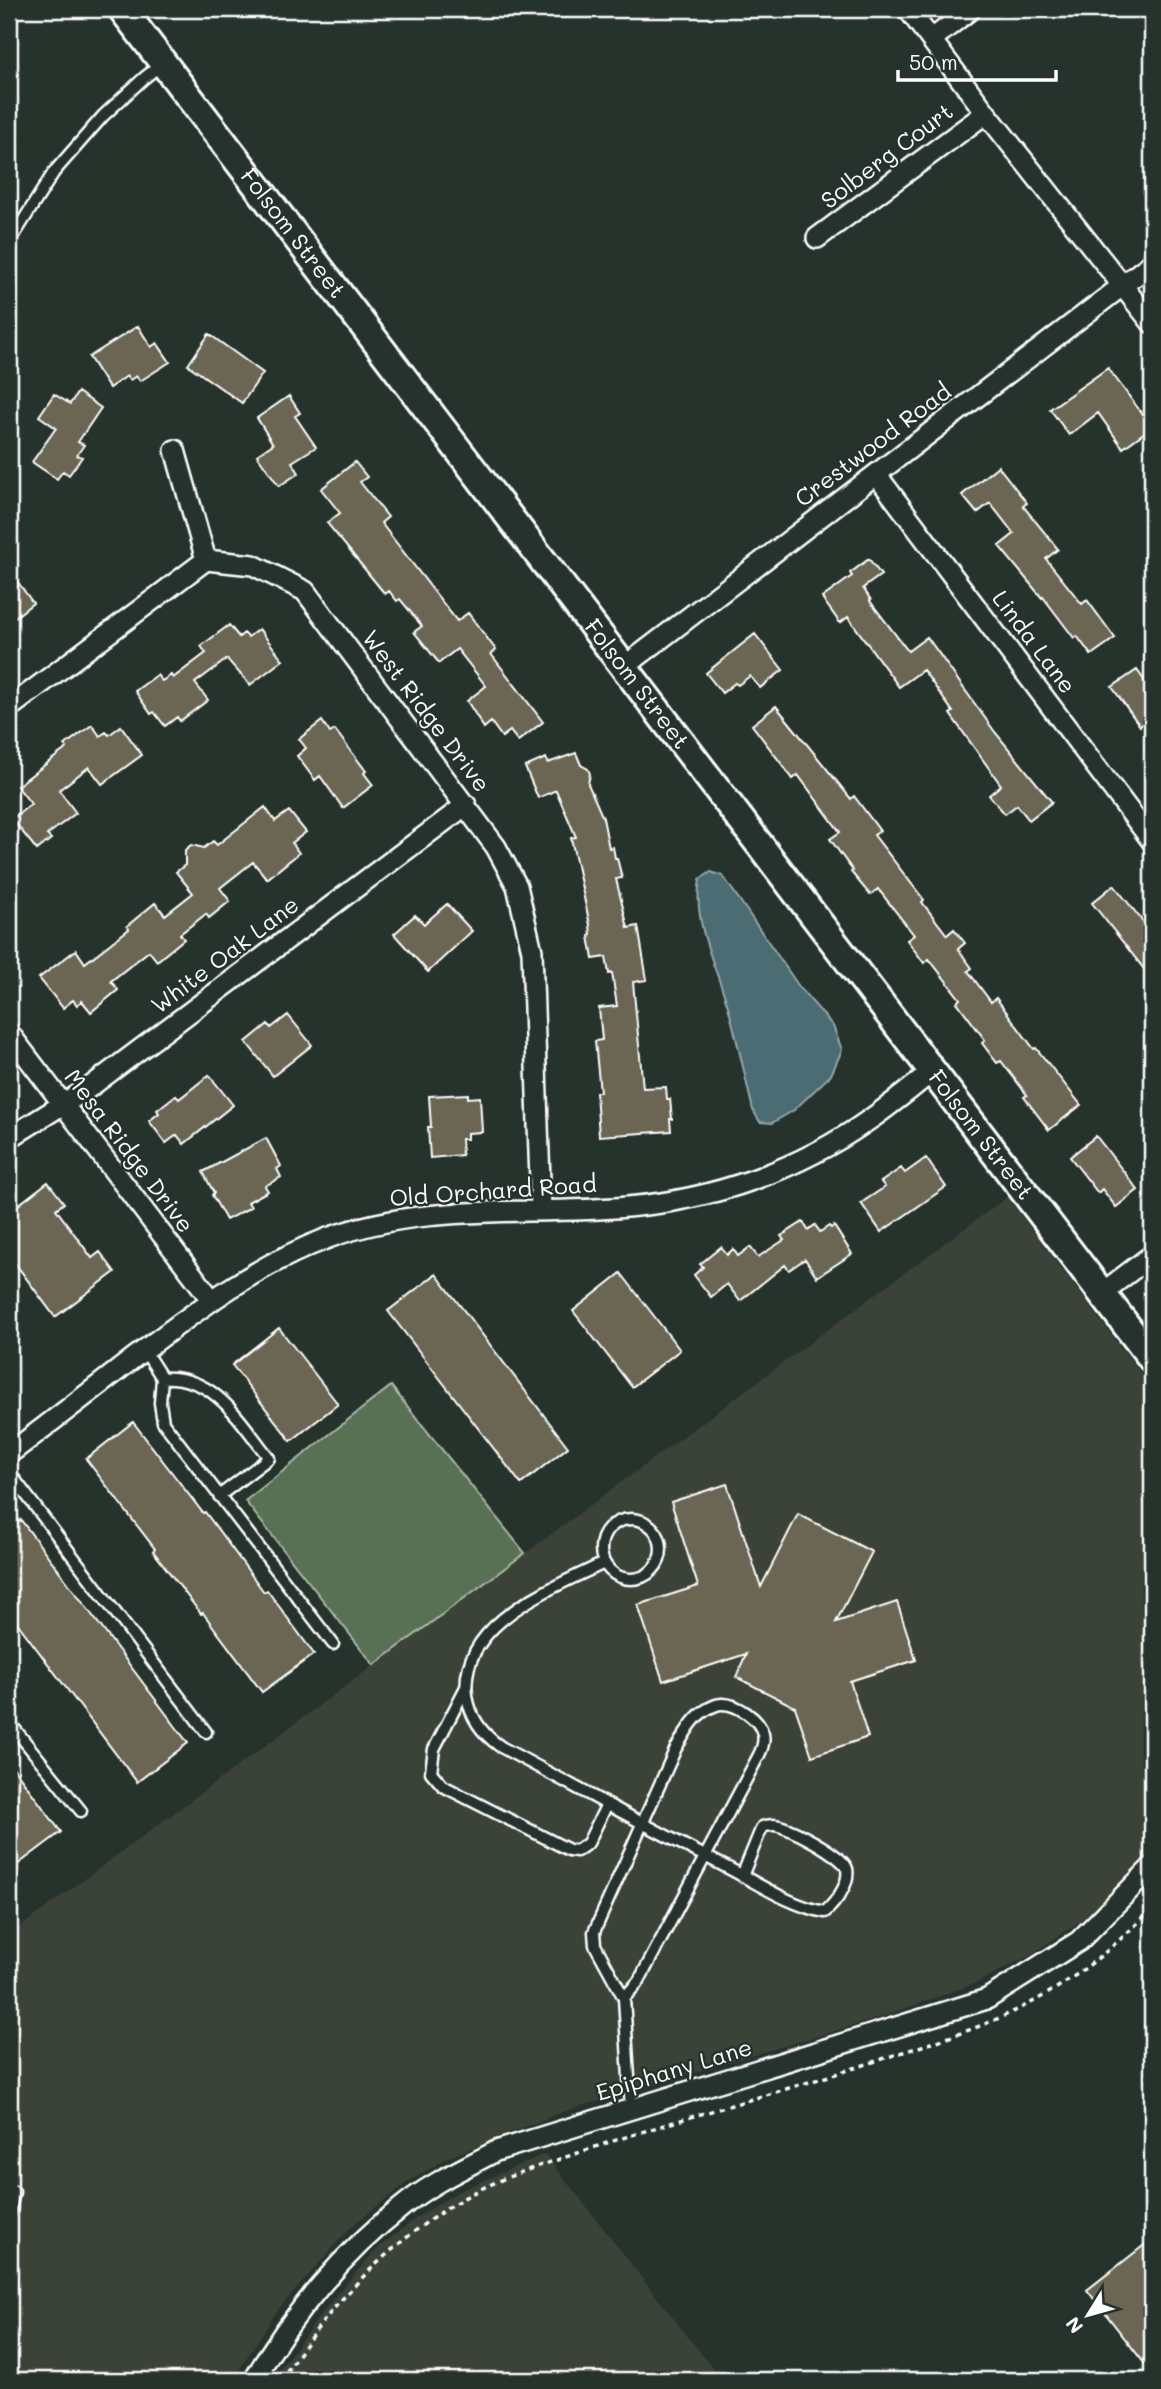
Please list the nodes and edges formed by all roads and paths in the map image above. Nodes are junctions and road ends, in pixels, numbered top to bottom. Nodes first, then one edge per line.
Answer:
1 (122, 9) edge
2 (908, 9) edge
3 (971, 9) edge
4 (931, 40) junction
5 (163, 63) junction
6 (986, 113) junction
7 (817, 238) dead end
8 (9, 243) edge
9 (1152, 263) edge
10 (1123, 285) junction
11 (1152, 323) edge
12 (175, 450) dead end
13 (876, 474) junction
14 (206, 560) junction
15 (624, 667) junction
16 (9, 708) edge
17 (466, 805) junction
18 (1152, 841) edge
19 (9, 1033) edge
20 (932, 1072) junction
21 (63, 1104) junction
22 (9, 1138) edge
23 (541, 1210) junction
24 (1152, 1255) edge
25 (1102, 1293) junction
26 (211, 1299) junction
27 (144, 1350) junction
28 (1152, 1359) edge
29 (162, 1378) junction
30 (9, 1454) edge
31 (9, 1472) edge
32 (219, 1496) junction
33 (604, 1563) junction
34 (333, 1644) dead end
35 (466, 1686) junction
36 (9, 1722) edge
37 (206, 1732) dead end
38 (607, 1804) junction
39 (81, 1811) dead end
40 (643, 1823) junction
41 (705, 1857) junction
42 (1152, 1867) edge
43 (742, 1876) junction
44 (1152, 1909) edge
45 (624, 1998) junction
46 (631, 2109) junction
47 (14, 2192) dead end
48 (9, 2214) edge
49 (254, 2380) edge
50 (281, 2380) edge

1 - 5 street, Folsom Street
2 - 4 street
3 - 4 street
4 - 6 street
5 - 8 lane
5 - 15 street, Folsom Street
6 - 7 street, Solberg Court
6 - 10 street
9 - 10 street, Crestwood Road
10 - 11 street
10 - 13 street, Crestwood Road
12 - 14 street
13 - 15 street, Crestwood Road
13 - 18 street, Linda Lane
14 - 16 street
14 - 17 street, West Ridge Drive
15 - 20 street, Folsom Street
17 - 21 street, White Oak Lane
17 - 23 street, West Ridge Drive
19 - 21 street, Mesa Ridge Drive
20 - 23 street, Old Orchard Road
20 - 25 street, Folsom Street
21 - 22 street, White Oak Lane
21 - 26 street, Mesa Ridge Drive
23 - 26 street, Old Orchard Road
24 - 25 street
25 - 28 street, Folsom Street
26 - 27 street, Old Orchard Road
27 - 29 lane
27 - 30 street, Old Orchard Road
29 - 32 lane
29 - 32 lane
31 - 37 lane
32 - 34 lane
33 - 33 lane
33 - 35 lane
35 - 38 lane
35 - 38 lane
36 - 39 lane
38 - 40 lane
40 - 41 lane
40 - 41 lane
40 - 45 lane
41 - 43 lane
41 - 45 lane
42 - 46 street, Epiphany Lane
43 - 43 lane
44 - 50 path
45 - 46 lane
46 - 49 street, Epiphany Lane
47 - 48 lane

